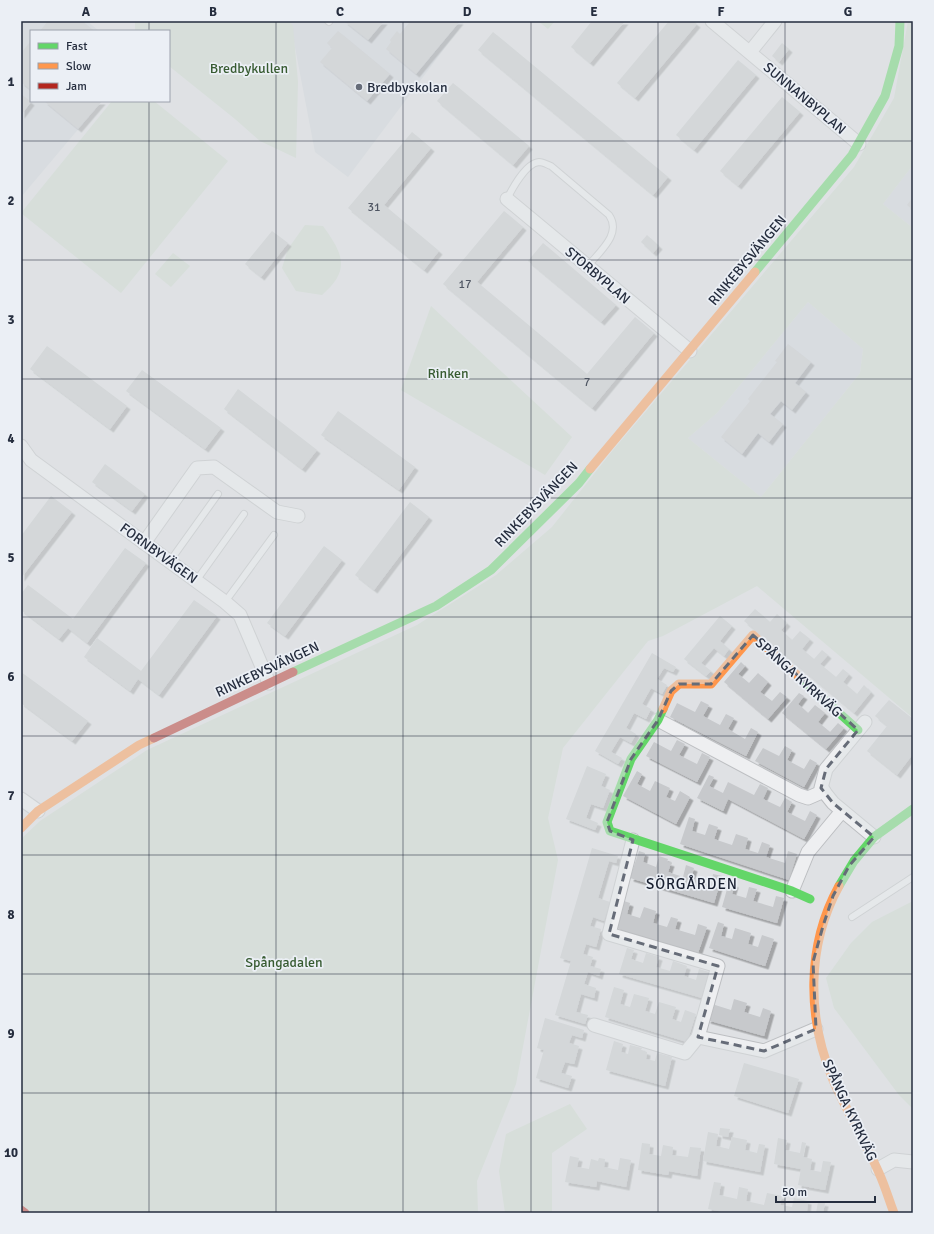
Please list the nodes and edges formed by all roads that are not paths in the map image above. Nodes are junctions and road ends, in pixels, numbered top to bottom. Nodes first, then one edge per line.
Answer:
1 (712, 21) edge
2 (775, 21) edge
3 (900, 21) edge
4 (750, 52) junction
5 (859, 144) junction
6 (506, 199) joint
7 (588, 266) junction
8 (690, 350) junction
9 (21, 446) edge
10 (218, 494) dead end
11 (244, 514) dead end
12 (298, 516) dead end
13 (274, 535) dead end
14 (144, 543) junction
15 (170, 561) junction
16 (196, 581) junction
17 (225, 602) junction
18 (269, 683) junction
19 (658, 720) junction
20 (862, 726) joint
21 (824, 791) junction
22 (21, 799) edge
23 (913, 809) edge
24 (38, 811) junction
25 (842, 811) junction
26 (21, 828) edge
27 (874, 837) junction
28 (633, 840) junction
29 (913, 877) edge
30 (792, 891) junction
31 (810, 899) dead end
32 (852, 917) dead end
33 (594, 1025) dead end
34 (816, 1029) junction
35 (698, 1037) junction
36 (913, 1162) edge
37 (878, 1169) junction
38 (21, 1210) edge
39 (25, 1213) edge
40 (894, 1213) edge

1 - 4 street, SUNNANBYPLAN
2 - 4 street, SUNNANBYPLAN
3 - 5 street, RINKEBYSVÄNGEN
4 - 5 street, SUNNANBYPLAN
5 - 8 street, RINKEBYSVÄNGEN
6 - 7 street, STORBYPLAN
6 - 7 lane
7 - 8 street, STORBYPLAN
8 - 18 street, RINKEBYSVÄNGEN
9 - 14 street, FORNBYVÄGEN
10 - 15 lane
11 - 16 lane
12 - 14 street
13 - 17 lane
14 - 15 street, FORNBYVÄGEN
15 - 16 street, FORNBYVÄGEN
16 - 17 street, FORNBYVÄGEN
17 - 18 street, FORNBYVÄGEN
18 - 24 street, RINKEBYSVÄNGEN
19 - 20 street, SPÅNGA KYRKVÄG
19 - 21 street
19 - 28 street, SPÅNGA KYRKVÄG
20 - 21 street, SPÅNGA KYRKVÄG
21 - 25 street
22 - 24 street
23 - 27 street, SPÅNGA KYRKVÄG
24 - 26 street, RINKEBYSVÄNGEN
25 - 27 street
25 - 30 street
27 - 34 street, SPÅNGA KYRKVÄG
28 - 30 street, SPÅNGA KYRKVÄG
28 - 35 street
29 - 32 lane
30 - 31 street, SPÅNGA KYRKVÄG
33 - 35 street
34 - 35 street
34 - 37 street, SPÅNGA KYRKVÄG
36 - 37 street
37 - 40 street, SPÅNGA KYRKVÄG
38 - 39 street

